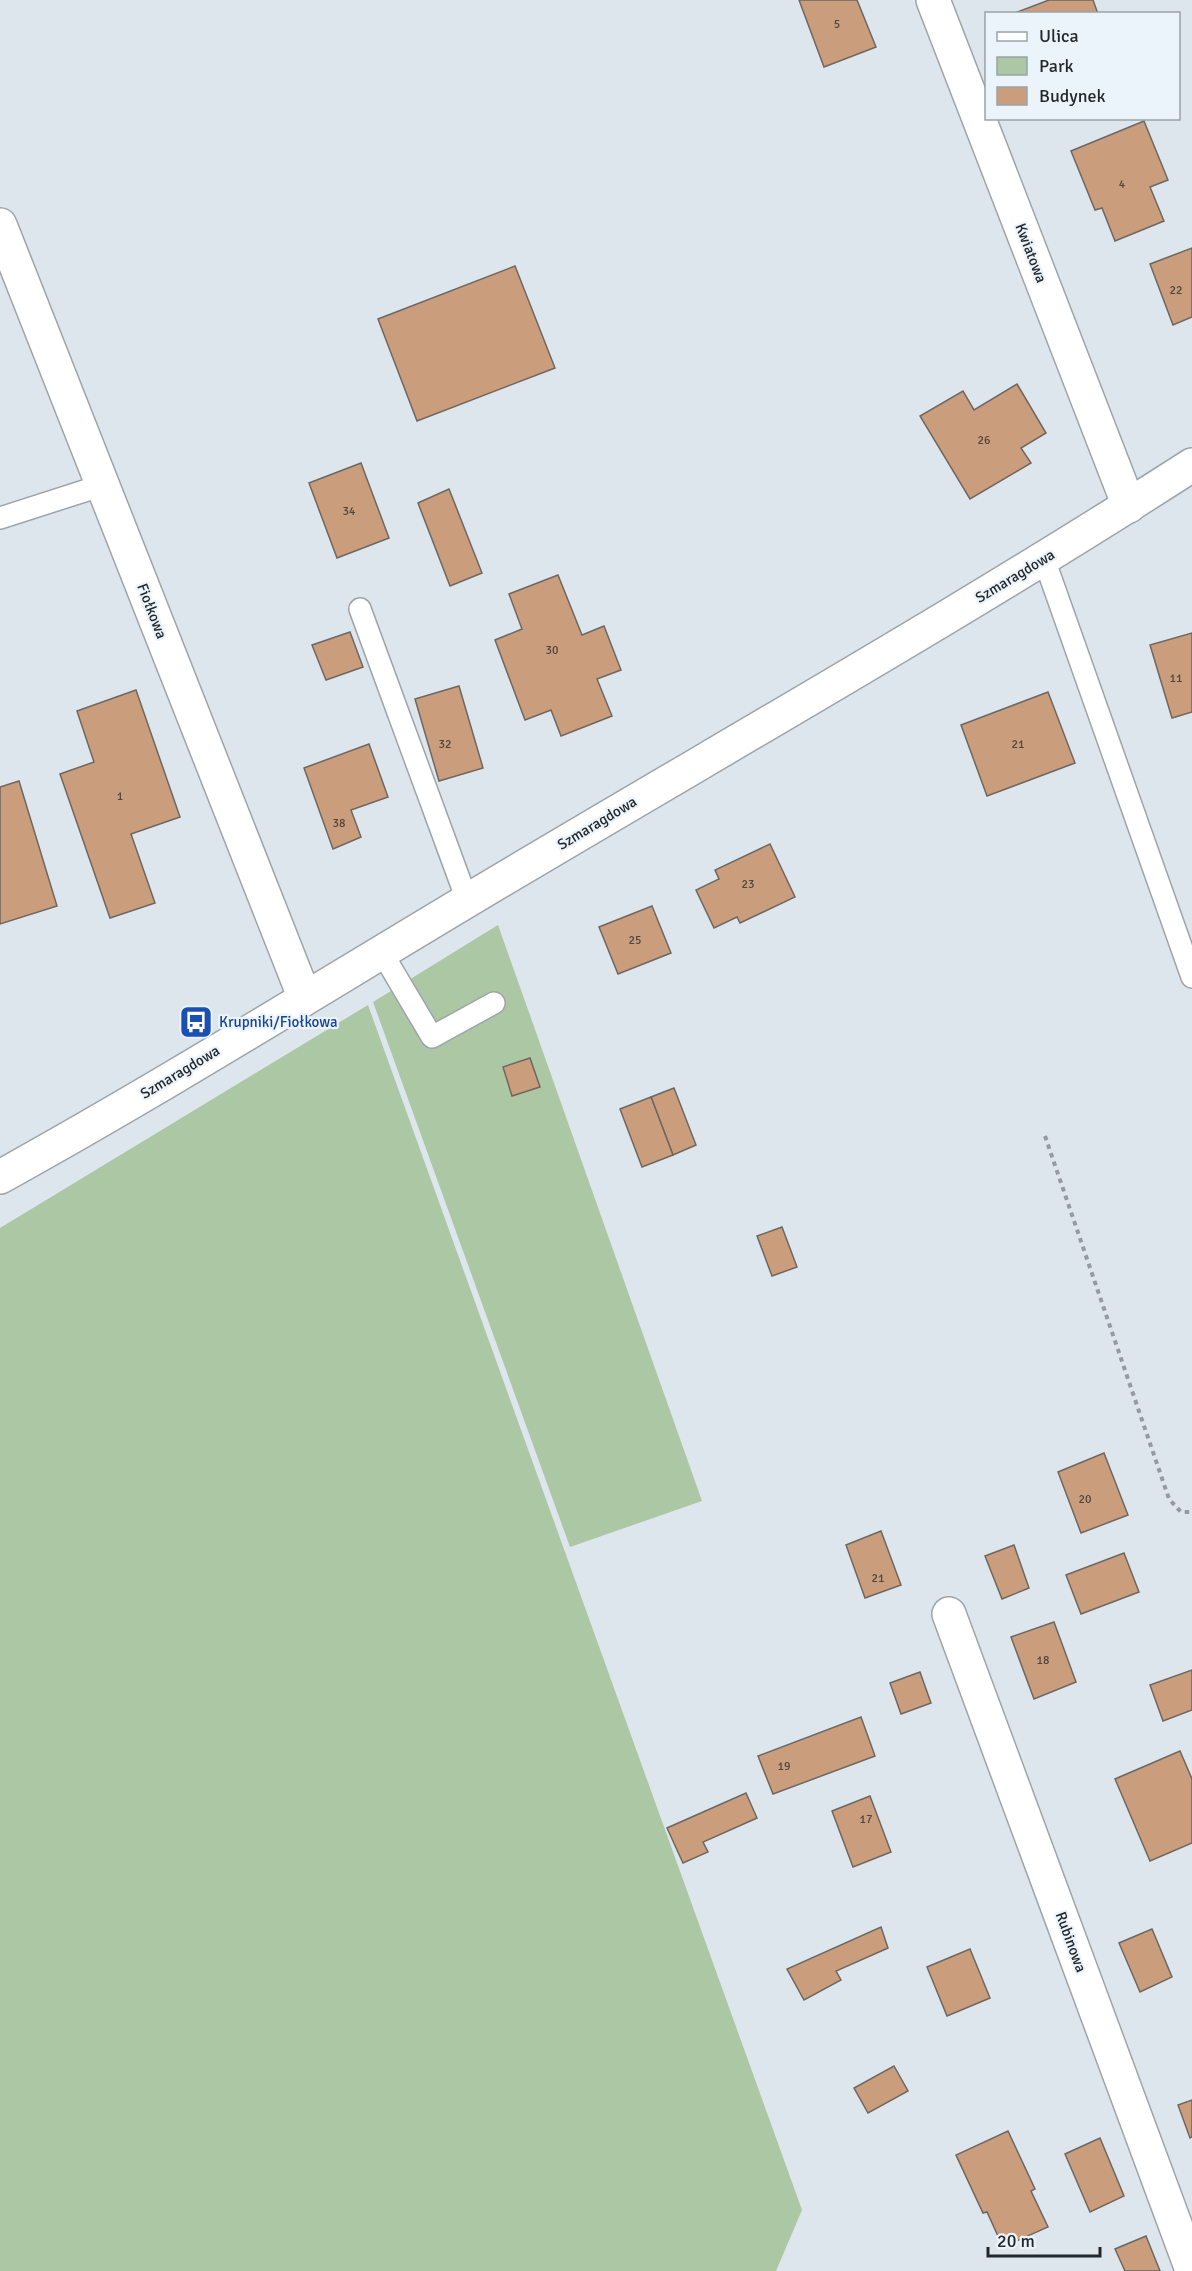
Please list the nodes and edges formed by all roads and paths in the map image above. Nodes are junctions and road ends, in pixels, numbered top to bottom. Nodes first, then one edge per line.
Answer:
1 (933, 0) edge
2 (0, 225) edge
3 (1192, 465) edge
4 (103, 485) junction
5 (1129, 506) junction
6 (0, 518) edge
7 (1044, 559) junction
8 (360, 609) dead end
9 (467, 900) junction
10 (381, 951) junction
11 (1192, 977) edge
12 (304, 996) junction
13 (494, 1003) dead end
14 (1045, 1136) dead end
15 (0, 1177) edge
16 (1192, 1512) edge
17 (949, 1614) dead end
18 (1192, 2270) edge

1 - 5 street, Kwiatowa
2 - 4 street, Fiołkowa
3 - 5 street, Szmaragdowa
4 - 6 lane
4 - 12 street, Fiołkowa
5 - 7 street, Szmaragdowa
7 - 9 street, Szmaragdowa
7 - 11 lane
8 - 9 lane
9 - 10 street, Szmaragdowa
10 - 12 street, Szmaragdowa
10 - 13 lane
12 - 15 street, Szmaragdowa
14 - 16 path
17 - 18 street, Rubinowa

